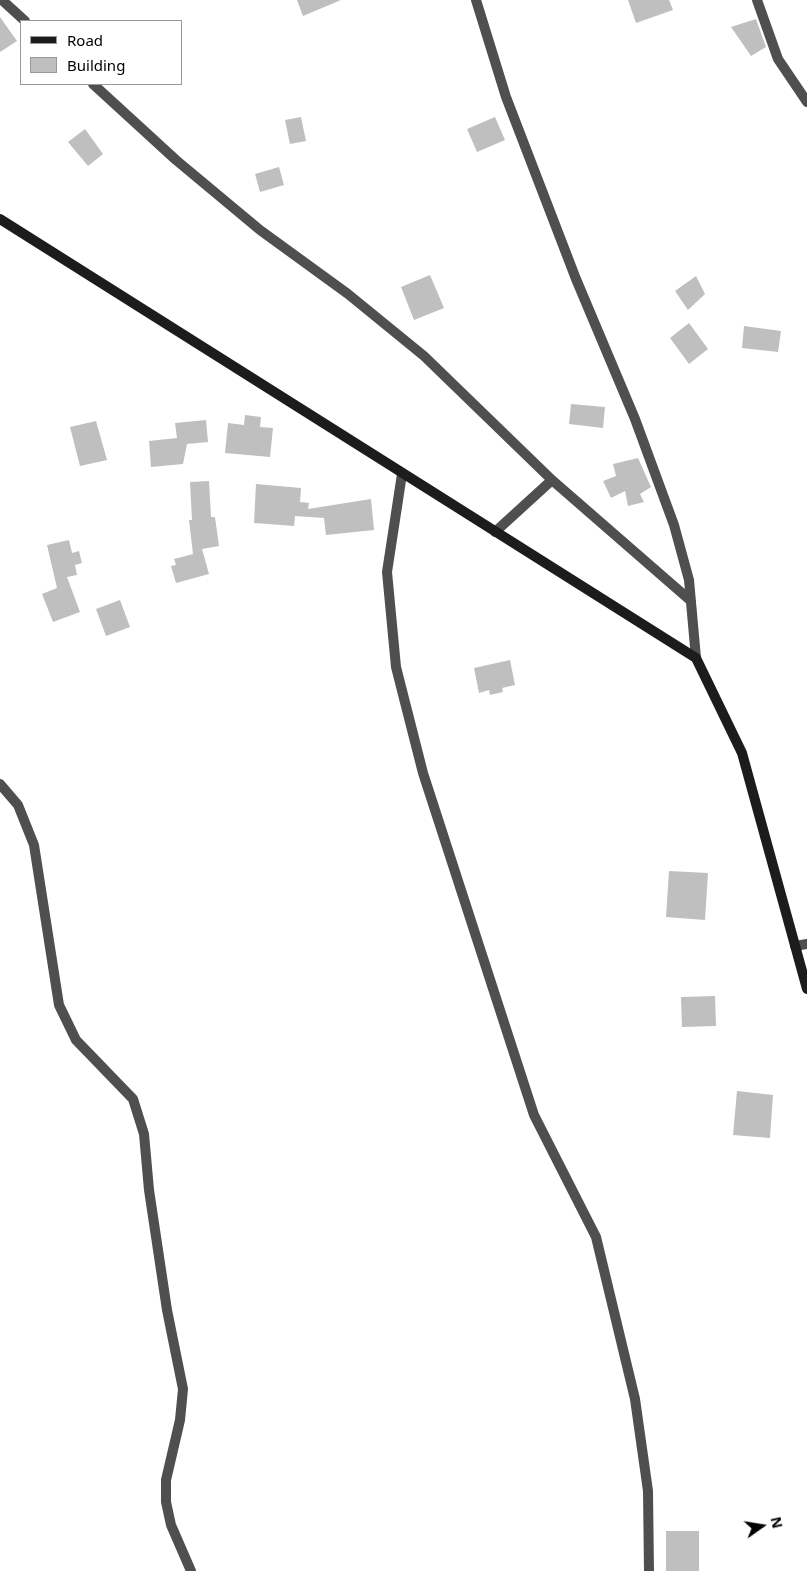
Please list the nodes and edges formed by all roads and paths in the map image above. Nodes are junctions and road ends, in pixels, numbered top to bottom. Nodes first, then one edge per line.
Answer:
1 (2, 0) edge
2 (476, 0) edge
3 (757, 0) edge
4 (24, 20) edge
5 (94, 85) edge
6 (807, 102) edge
7 (0, 219) edge
8 (402, 474) junction
9 (552, 480) junction
10 (495, 532) junction
11 (691, 601) junction
12 (696, 658) junction
13 (0, 784) edge
14 (807, 944) edge
15 (795, 946) junction
16 (807, 989) edge
17 (191, 1571) edge
18 (649, 1571) edge

1 - 4 street
2 - 11 street
3 - 6 street
5 - 9 street
7 - 8 main road
8 - 10 main road
8 - 18 street
9 - 10 street
9 - 11 street
10 - 12 main road
11 - 12 street
12 - 15 main road
13 - 17 street
14 - 15 street
15 - 16 main road

